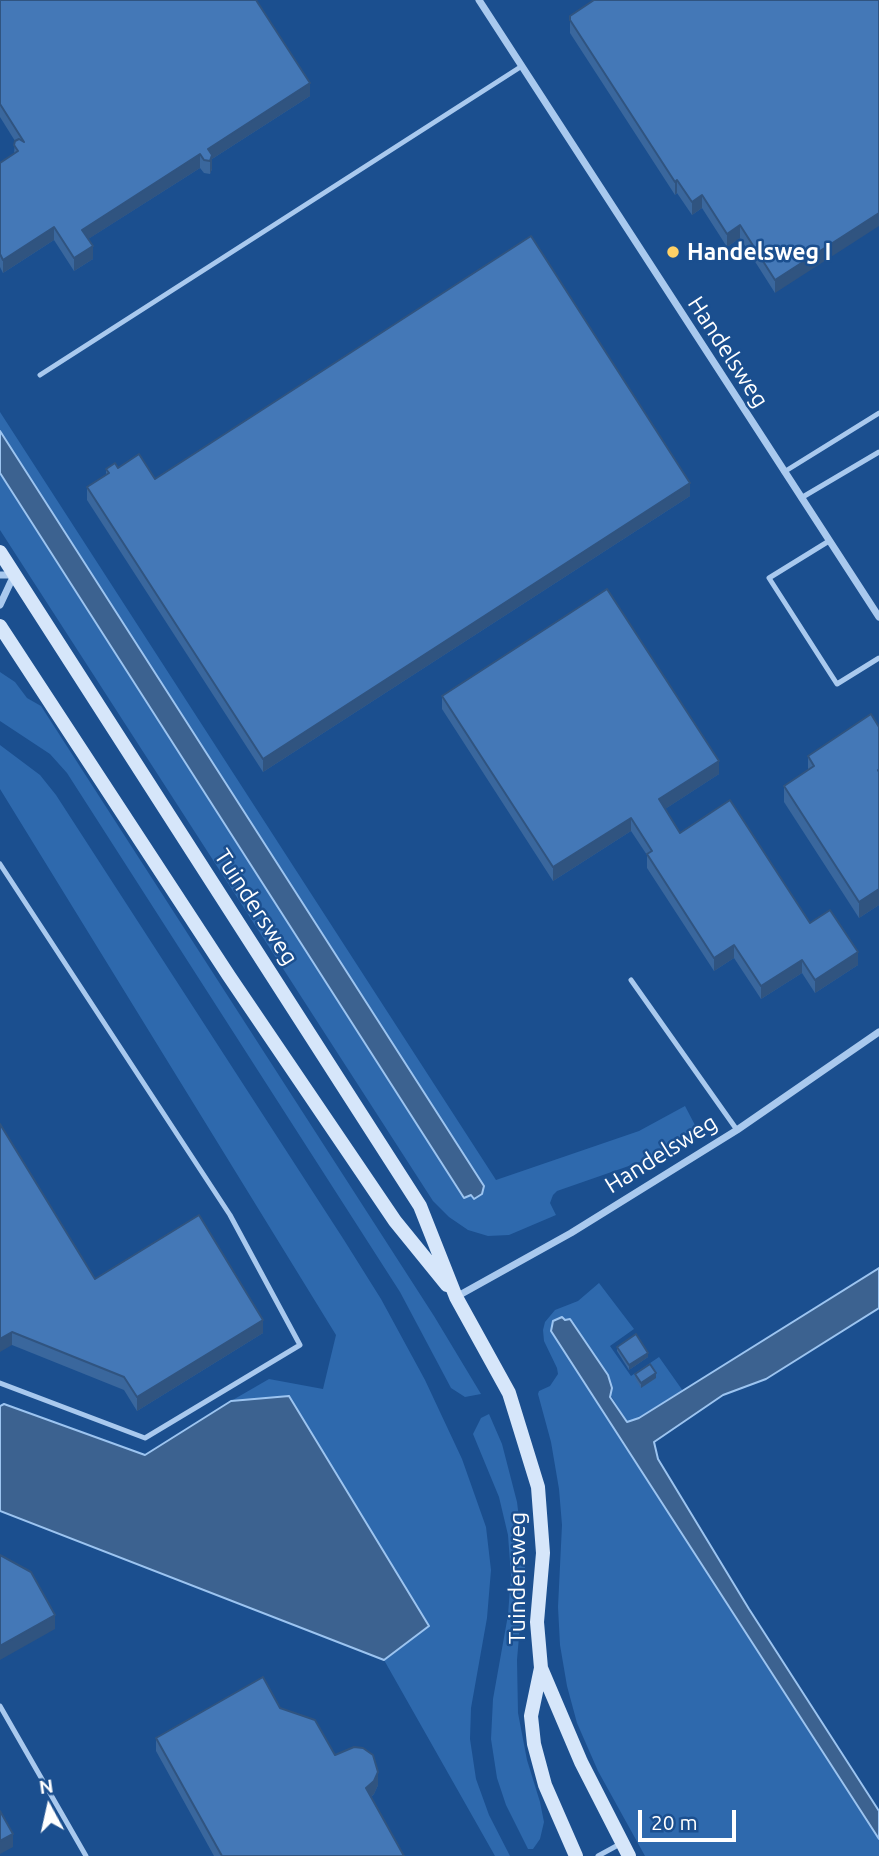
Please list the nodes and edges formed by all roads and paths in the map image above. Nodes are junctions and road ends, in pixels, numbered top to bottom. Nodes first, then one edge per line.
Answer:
1 (479, 0) edge
2 (522, 66) junction
3 (40, 375) dead end
4 (879, 413) edge
5 (879, 452) edge
6 (784, 472) junction
7 (801, 498) junction
8 (829, 541) junction
9 (0, 552) edge
10 (7, 575) edge
11 (0, 605) edge
12 (879, 617) edge
13 (0, 626) edge
14 (879, 658) edge
15 (0, 864) edge
16 (631, 980) dead end
17 (879, 1032) edge
18 (737, 1130) junction
19 (456, 1297) junction
20 (0, 1383) edge
21 (541, 1668) junction
22 (0, 1706) edge
23 (622, 1842) junction
24 (86, 1856) edge
25 (576, 1856) edge
26 (598, 1856) edge
27 (629, 1856) edge

1 - 2 street, Handelsweg
2 - 3 lane
2 - 6 street, Handelsweg
4 - 6 lane
5 - 7 lane
6 - 7 street, Handelsweg
7 - 8 street, Handelsweg
8 - 12 street, Handelsweg
8 - 14 lane
9 - 10 main road, Tuindersweg
10 - 11 street
10 - 19 main road, Tuindersweg
13 - 19 main road, Tuindersweg
15 - 20 lane
16 - 18 lane
17 - 18 street, Handelsweg
18 - 19 street, Handelsweg
19 - 21 main road, Tuindersweg
21 - 23 main road, Tuindersweg
21 - 25 main road, Tuindersweg
22 - 24 lane
23 - 26 lane
23 - 27 main road, Tuindersweg

